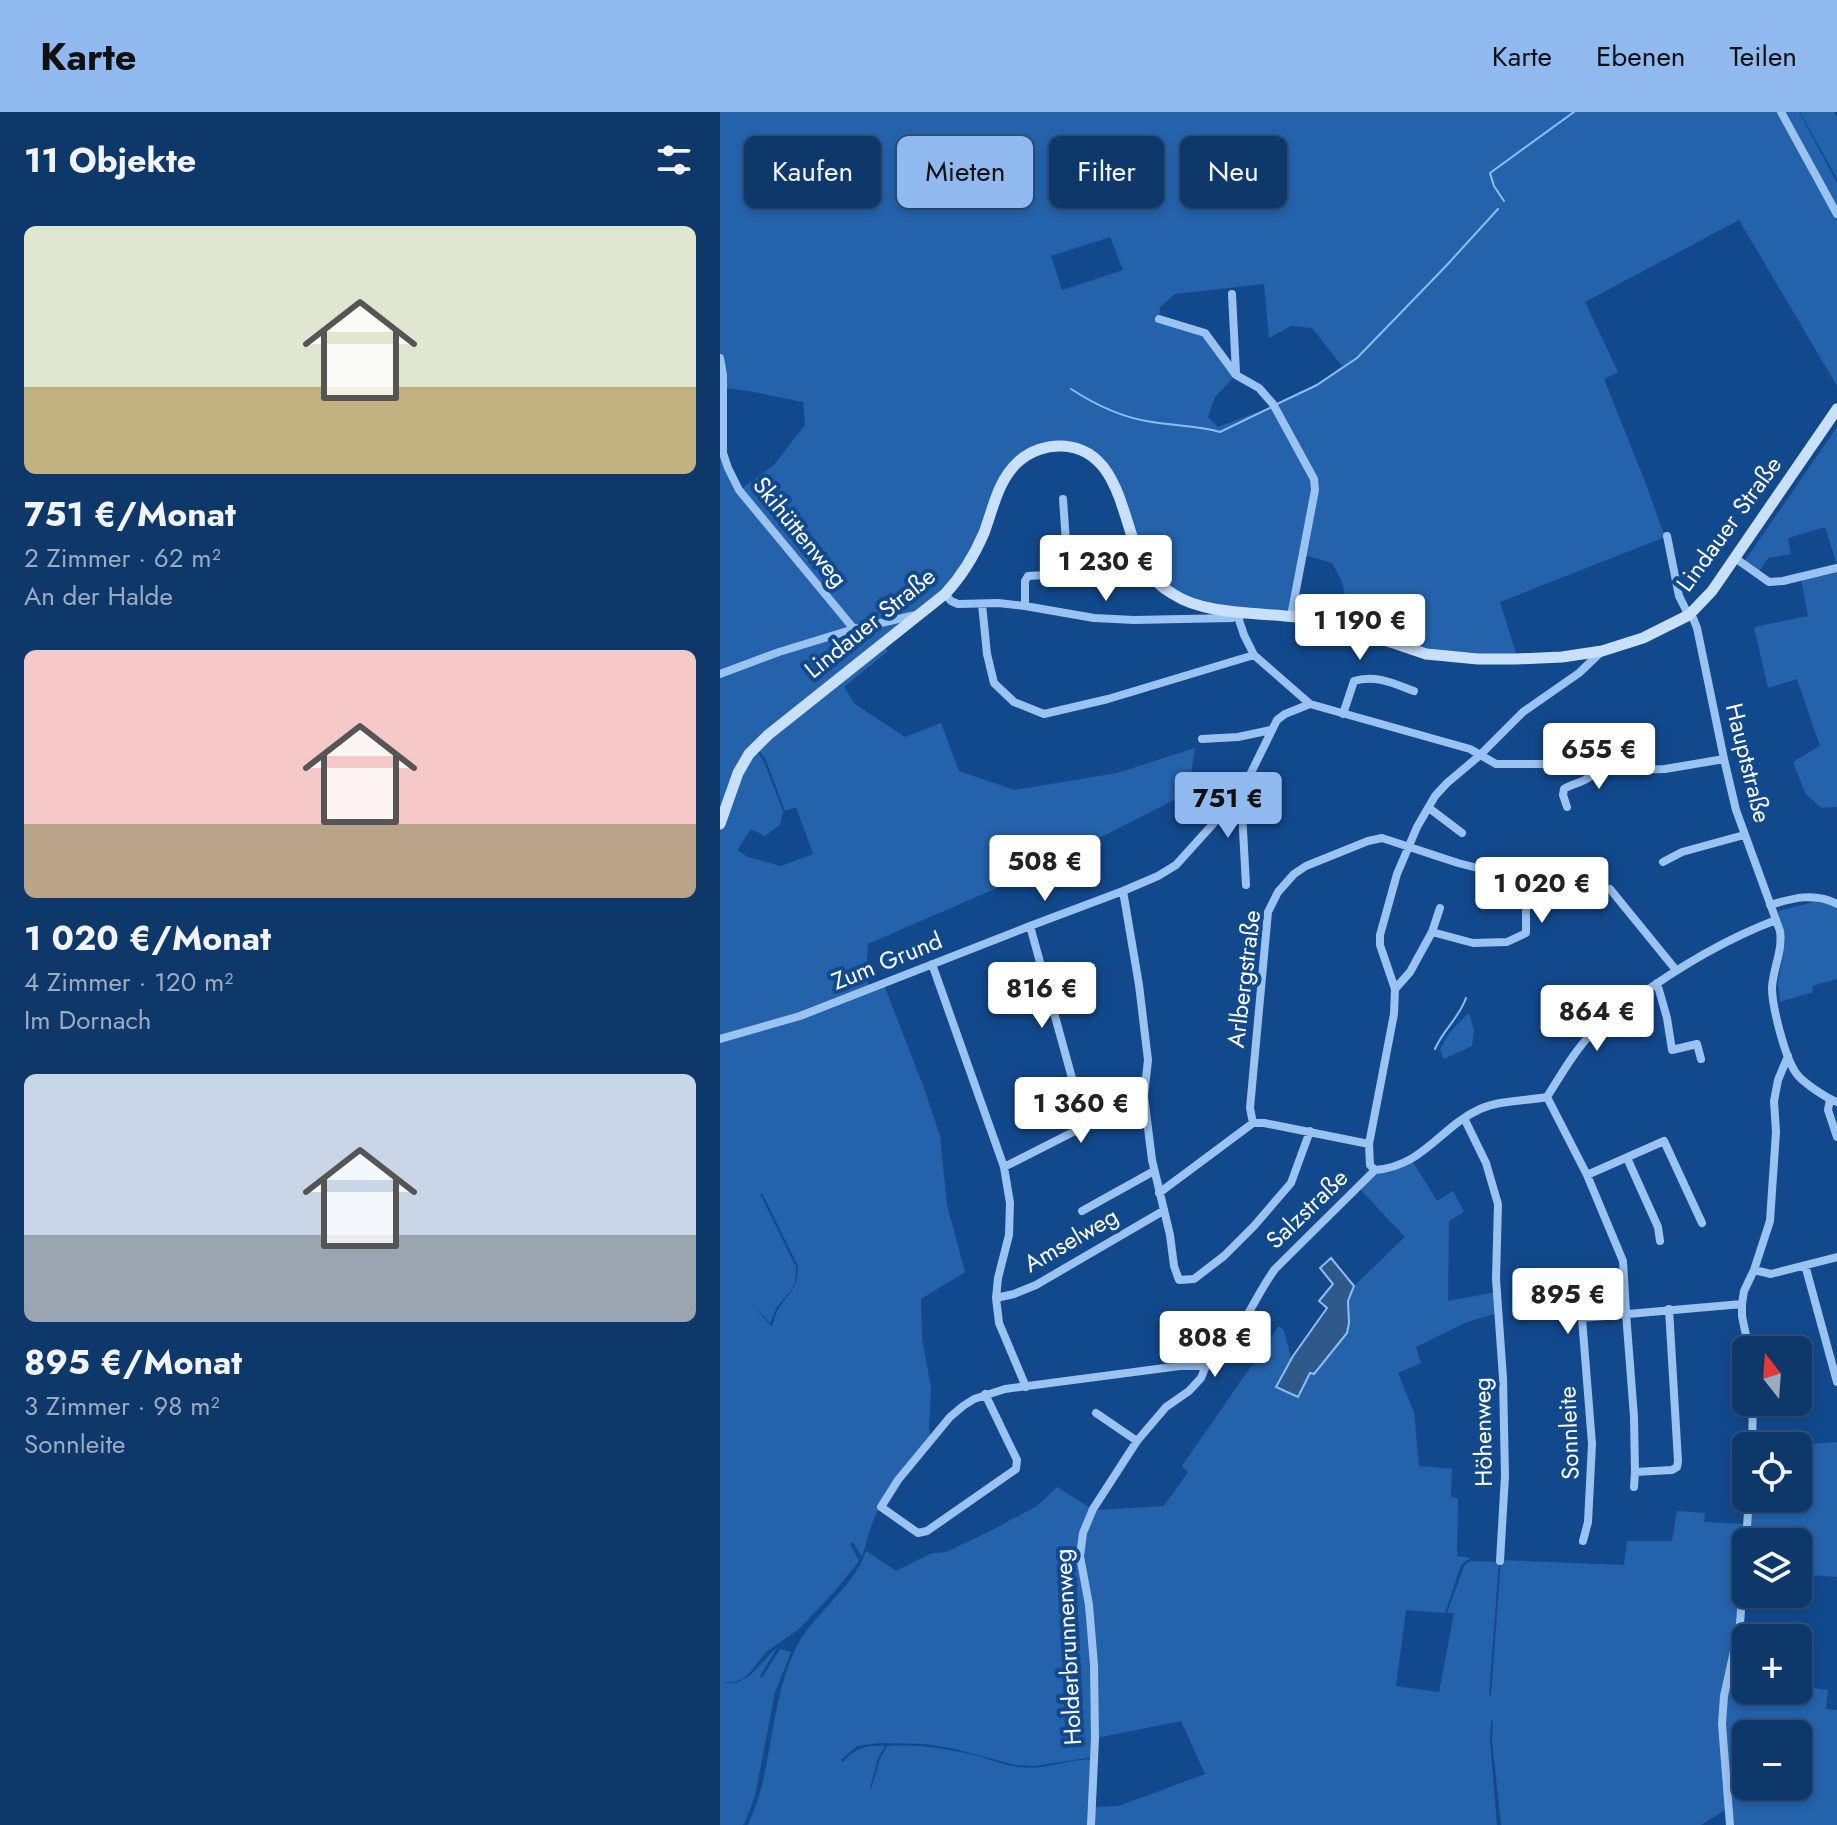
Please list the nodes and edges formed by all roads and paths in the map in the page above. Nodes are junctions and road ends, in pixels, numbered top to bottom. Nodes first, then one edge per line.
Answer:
1 (1781, 112) edge
2 (1837, 214) edge
3 (1232, 294) dead end
4 (1159, 319) dead end
5 (720, 358) edge
6 (1236, 375) junction
7 (1837, 409) edge
8 (1063, 499) dead end
9 (1667, 536) dead end
10 (1735, 558) junction
11 (1837, 568) edge
12 (945, 594) junction
13 (982, 604) junction
14 (1025, 606) junction
15 (1240, 612) junction
16 (917, 615) junction
17 (1689, 615) junction
18 (1291, 616) junction
19 (854, 629) junction
20 (1602, 651) junction
21 (1254, 655) junction
22 (720, 674) edge
23 (1414, 691) dead end
24 (1310, 704) junction
25 (1343, 714) junction
26 (1271, 730) junction
27 (1202, 739) dead end
28 (1479, 756) junction
29 (1724, 759) junction
30 (1597, 767) junction
31 (1241, 793) junction
32 (1567, 807) dead end
33 (1429, 808) junction
34 (720, 824) edge
35 (1462, 833) dead end
36 (1744, 835) junction
37 (1409, 846) junction
38 (1663, 862) dead end
39 (1246, 885) dead end
40 (1610, 889) dead end
41 (1123, 891) junction
42 (1837, 904) edge
43 (1770, 905) junction
44 (1440, 908) dead end
45 (1776, 920) junction
46 (1030, 926) junction
47 (1432, 932) junction
48 (932, 964) junction
49 (1676, 970) junction
50 (1657, 983) junction
51 (1395, 989) junction
52 (720, 1039) edge
53 (1788, 1056) junction
54 (1701, 1059) dead end
55 (1144, 1096) junction
56 (1547, 1097) junction
57 (1834, 1101) edge
58 (1464, 1118) junction
59 (1253, 1123) junction
60 (1085, 1125) junction
61 (1310, 1131) junction
62 (1837, 1137) edge
63 (1369, 1144) junction
64 (1627, 1158) junction
65 (1004, 1167) junction
66 (1375, 1170) junction
67 (1154, 1171) junction
68 (1587, 1175) junction
69 (1159, 1193) junction
70 (1082, 1211) dead end
71 (1163, 1211) junction
72 (1702, 1223) dead end
73 (1660, 1241) dead end
74 (1837, 1257) edge
75 (1805, 1265) junction
76 (1754, 1270) junction
77 (996, 1298) junction
78 (1742, 1304) junction
79 (1669, 1309) junction
80 (1626, 1313) junction
81 (1746, 1336) edge
82 (1206, 1366) junction
83 (1837, 1382) edge
84 (1026, 1387) junction
85 (985, 1394) junction
86 (1096, 1413) dead end
87 (1137, 1441) junction
88 (1635, 1472) junction
89 (1634, 1487) dead end
90 (1748, 1512) edge
91 (1583, 1541) dead end
92 (1500, 1561) dead end
93 (1091, 1825) edge
94 (1730, 1825) edge

1 - 2 street
3 - 6 street
4 - 6 street
5 - 19 street, Skihüttenweg
6 - 18 street
7 - 10 main road, Lindauer Straße
8 - 14 street
9 - 17 street, Hauptstraße
10 - 11 street
10 - 17 main road, Lindauer Straße
12 - 13 street
12 - 15 main road, Lindauer Straße
12 - 16 main road, Lindauer Straße
13 - 14 street
13 - 21 street
14 - 15 street
15 - 18 main road, Lindauer Straße
15 - 21 street
16 - 19 street
16 - 34 main road, Lindauer Straße
17 - 20 main road, Lindauer Straße
17 - 29 street, Hauptstraße
18 - 20 main road, Lindauer Straße
19 - 22 street
20 - 28 street
21 - 24 street
23 - 25 street
24 - 25 street
24 - 26 street, Zum Grund
25 - 28 street
26 - 27 street
26 - 31 street, Zum Grund
28 - 30 street
28 - 33 street
29 - 30 street
29 - 36 street, Hauptstraße
30 - 32 street
31 - 39 street
31 - 41 street, Zum Grund
33 - 35 street
33 - 37 street
36 - 38 street
36 - 43 street, Hauptstraße
37 - 47 street, Arlbergstraße
37 - 51 street
37 - 59 street, Arlbergstraße
40 - 49 street
41 - 46 street, Zum Grund
41 - 55 street
42 - 43 street
43 - 45 street, Hauptstraße
44 - 47 street
45 - 49 street
45 - 53 street, Hauptstraße
46 - 48 street, Zum Grund
46 - 60 street
47 - 51 street
48 - 52 street, Zum Grund
48 - 65 street
49 - 50 street
50 - 54 street
50 - 56 street
51 - 63 street
53 - 57 street
53 - 76 street
55 - 60 street
55 - 67 street
56 - 58 street, Salzstraße
56 - 68 street
57 - 62 street
58 - 66 street, Salzstraße
58 - 92 street, Höhenweg
59 - 61 street
59 - 69 street
60 - 65 street
61 - 63 street
61 - 71 street
63 - 66 street
64 - 68 street
64 - 72 street
64 - 73 street
65 - 77 street
66 - 82 street, Salzstraße
67 - 69 street
67 - 70 street
68 - 80 street
69 - 71 street
71 - 77 street, Amselweg
74 - 75 street
75 - 76 street
75 - 83 street
76 - 78 street
77 - 84 street
78 - 79 street, Sonnleite
78 - 81 street
79 - 80 street, Sonnleite
79 - 88 street
80 - 88 street
80 - 91 street, Sonnleite
82 - 84 street
82 - 87 street, Holderbrunnenweg
84 - 85 street
85 - 85 street
86 - 87 street
87 - 93 street, Holderbrunnenweg
88 - 89 street
90 - 94 street

